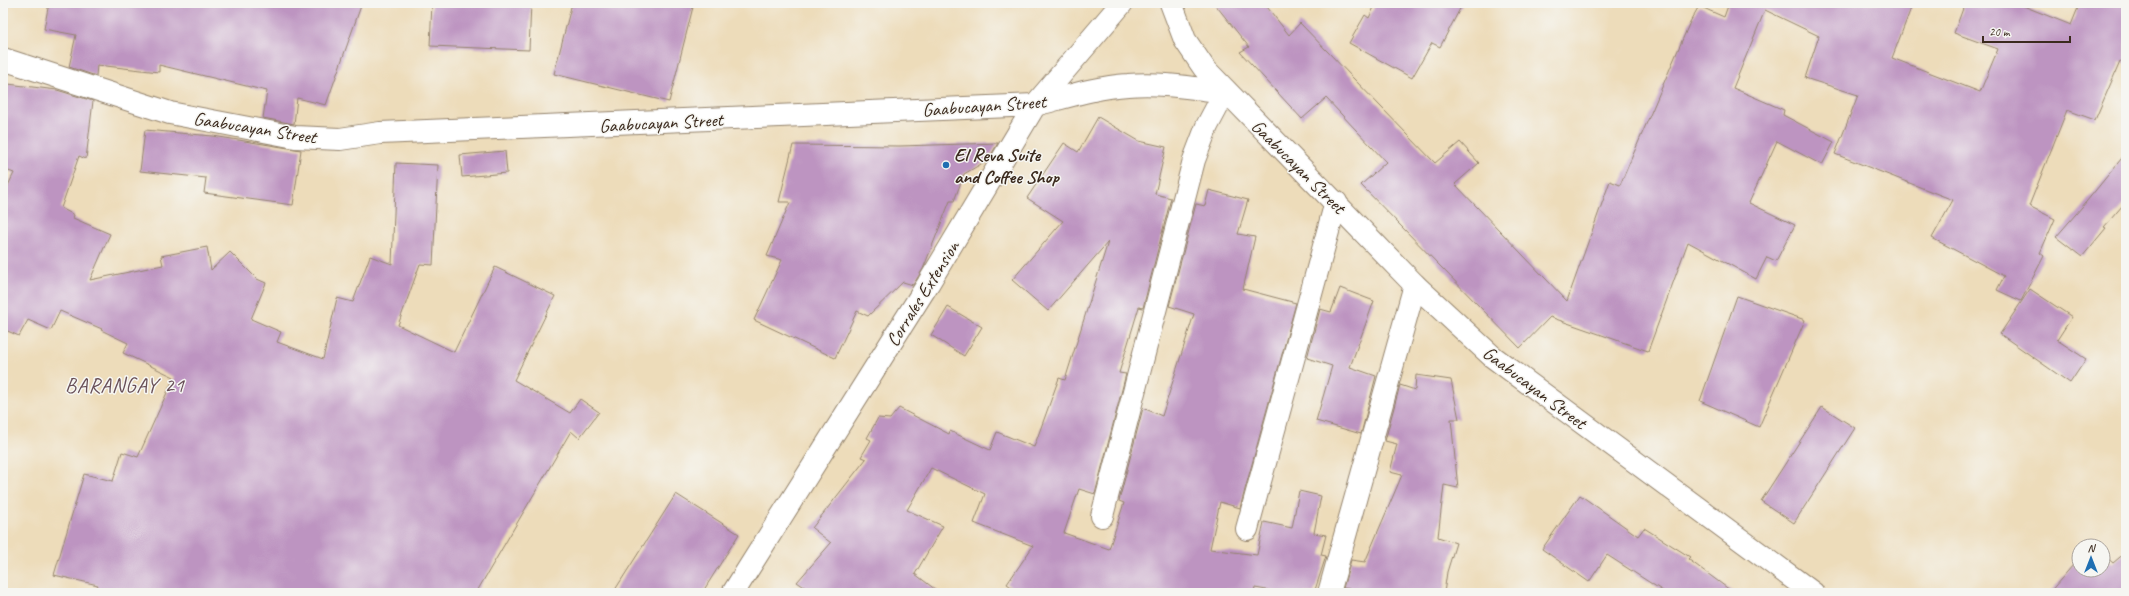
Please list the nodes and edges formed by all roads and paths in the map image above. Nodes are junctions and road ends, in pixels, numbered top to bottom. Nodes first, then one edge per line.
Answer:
1 (1122, 3) edge
2 (1171, 3) edge
3 (3, 59) edge
4 (1225, 92) junction
5 (1035, 105) junction
6 (1336, 202) junction
7 (1415, 285) junction
8 (1102, 516) dead end
9 (1247, 529) dead end
10 (733, 593) edge
11 (1329, 593) edge
12 (1812, 593) edge

1 - 5 street, Corrales Extension
2 - 4 street
3 - 5 street, Gaabucayan Street
4 - 5 street, Gaabucayan Street
4 - 6 street, Gaabucayan Street
4 - 8 street
5 - 10 street, Corrales Extension
6 - 7 street, Gaabucayan Street
6 - 9 street
7 - 11 street
7 - 12 street, Gaabucayan Street

